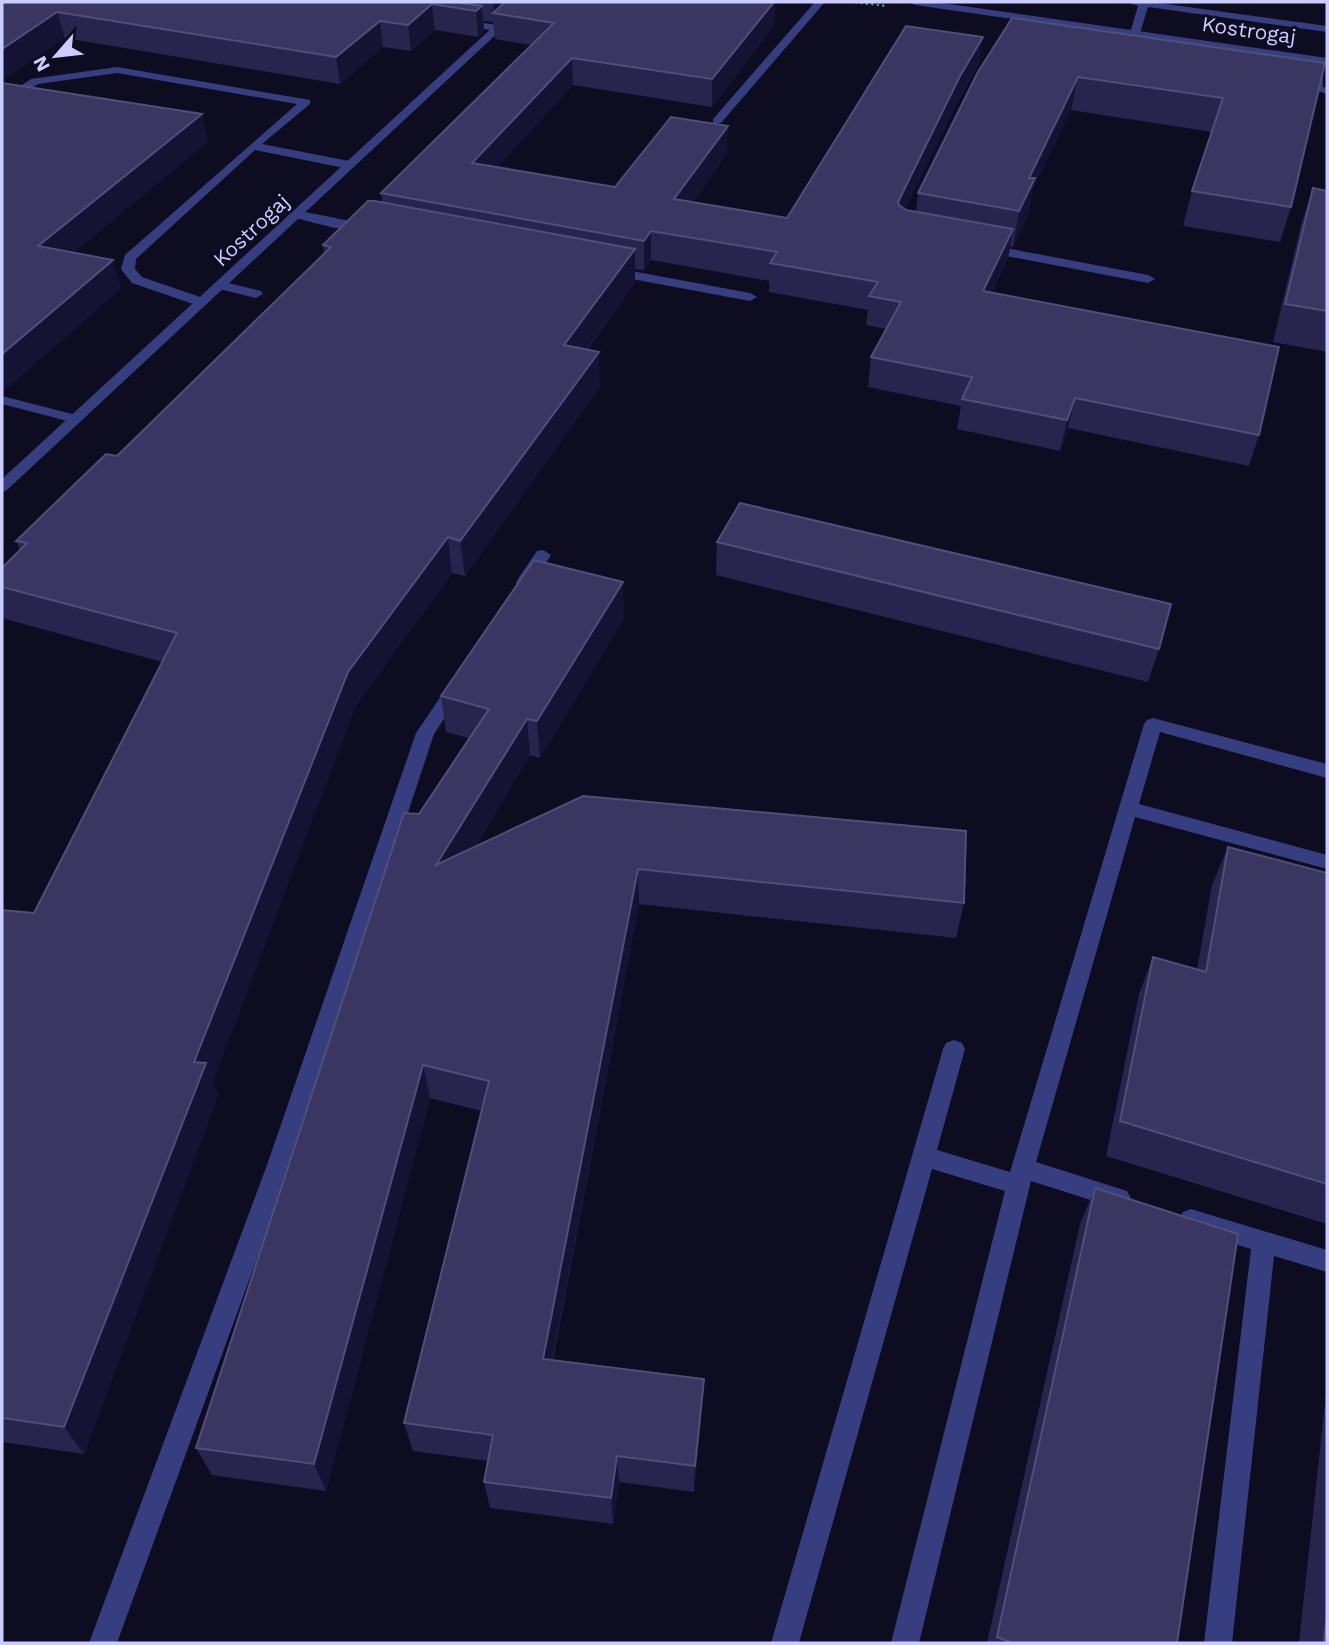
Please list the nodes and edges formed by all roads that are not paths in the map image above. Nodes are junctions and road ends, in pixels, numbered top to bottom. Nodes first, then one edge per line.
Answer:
1 (526, 2) edge
2 (820, 2) edge
3 (915, 2) edge
4 (1132, 2) edge
5 (1144, 3) edge
6 (513, 14) junction
7 (533, 18) edge
8 (439, 19) edge
9 (497, 28) junction
10 (1327, 29) edge
11 (1135, 33) junction
12 (1322, 61) edge
13 (1327, 91) edge
14 (2, 103) edge
15 (717, 121) edge
16 (253, 146) junction
17 (349, 165) junction
18 (296, 214) junction
19 (380, 228) edge
20 (971, 245) edge
21 (600, 269) edge
22 (1148, 279) dead end
23 (220, 285) junction
24 (256, 294) dead end
25 (750, 297) dead end
26 (201, 302) junction
27 (2, 400) edge
28 (75, 419) junction
29 (2, 487) edge
30 (543, 555) dead end
31 (513, 600) edge
32 (469, 666) edge
33 (1327, 771) edge
34 (1128, 808) junction
35 (1327, 862) edge
36 (954, 1049) dead end
37 (924, 1156) junction
38 (1020, 1177) junction
39 (1137, 1203) edge
40 (1175, 1215) edge
41 (1264, 1242) junction
42 (1327, 1261) edge
43 (103, 1643) edge
44 (785, 1643) edge
45 (905, 1643) edge
46 (1219, 1643) edge

1 - 6 street, Kostrogaj
2 - 15 street
3 - 11 street, Kostrogaj
4 - 5 street
5 - 10 street
5 - 11 street
6 - 7 street
6 - 9 street, Kostrogaj
8 - 9 street
9 - 17 street, Kostrogaj
11 - 12 street, Kostrogaj
12 - 13 street
14 - 16 street
16 - 17 street
16 - 26 street
17 - 18 street, Kostrogaj
18 - 19 street
18 - 23 street, Kostrogaj
20 - 22 street
21 - 25 street
23 - 24 street
23 - 26 street, Kostrogaj
26 - 28 street, Kostrogaj
27 - 28 street
28 - 29 street, Kostrogaj
30 - 31 street
32 - 43 street
33 - 34 street
34 - 35 street
34 - 38 street
36 - 37 street
37 - 38 street
37 - 44 street
38 - 39 street
38 - 45 street
40 - 41 street
41 - 42 street
41 - 46 street

